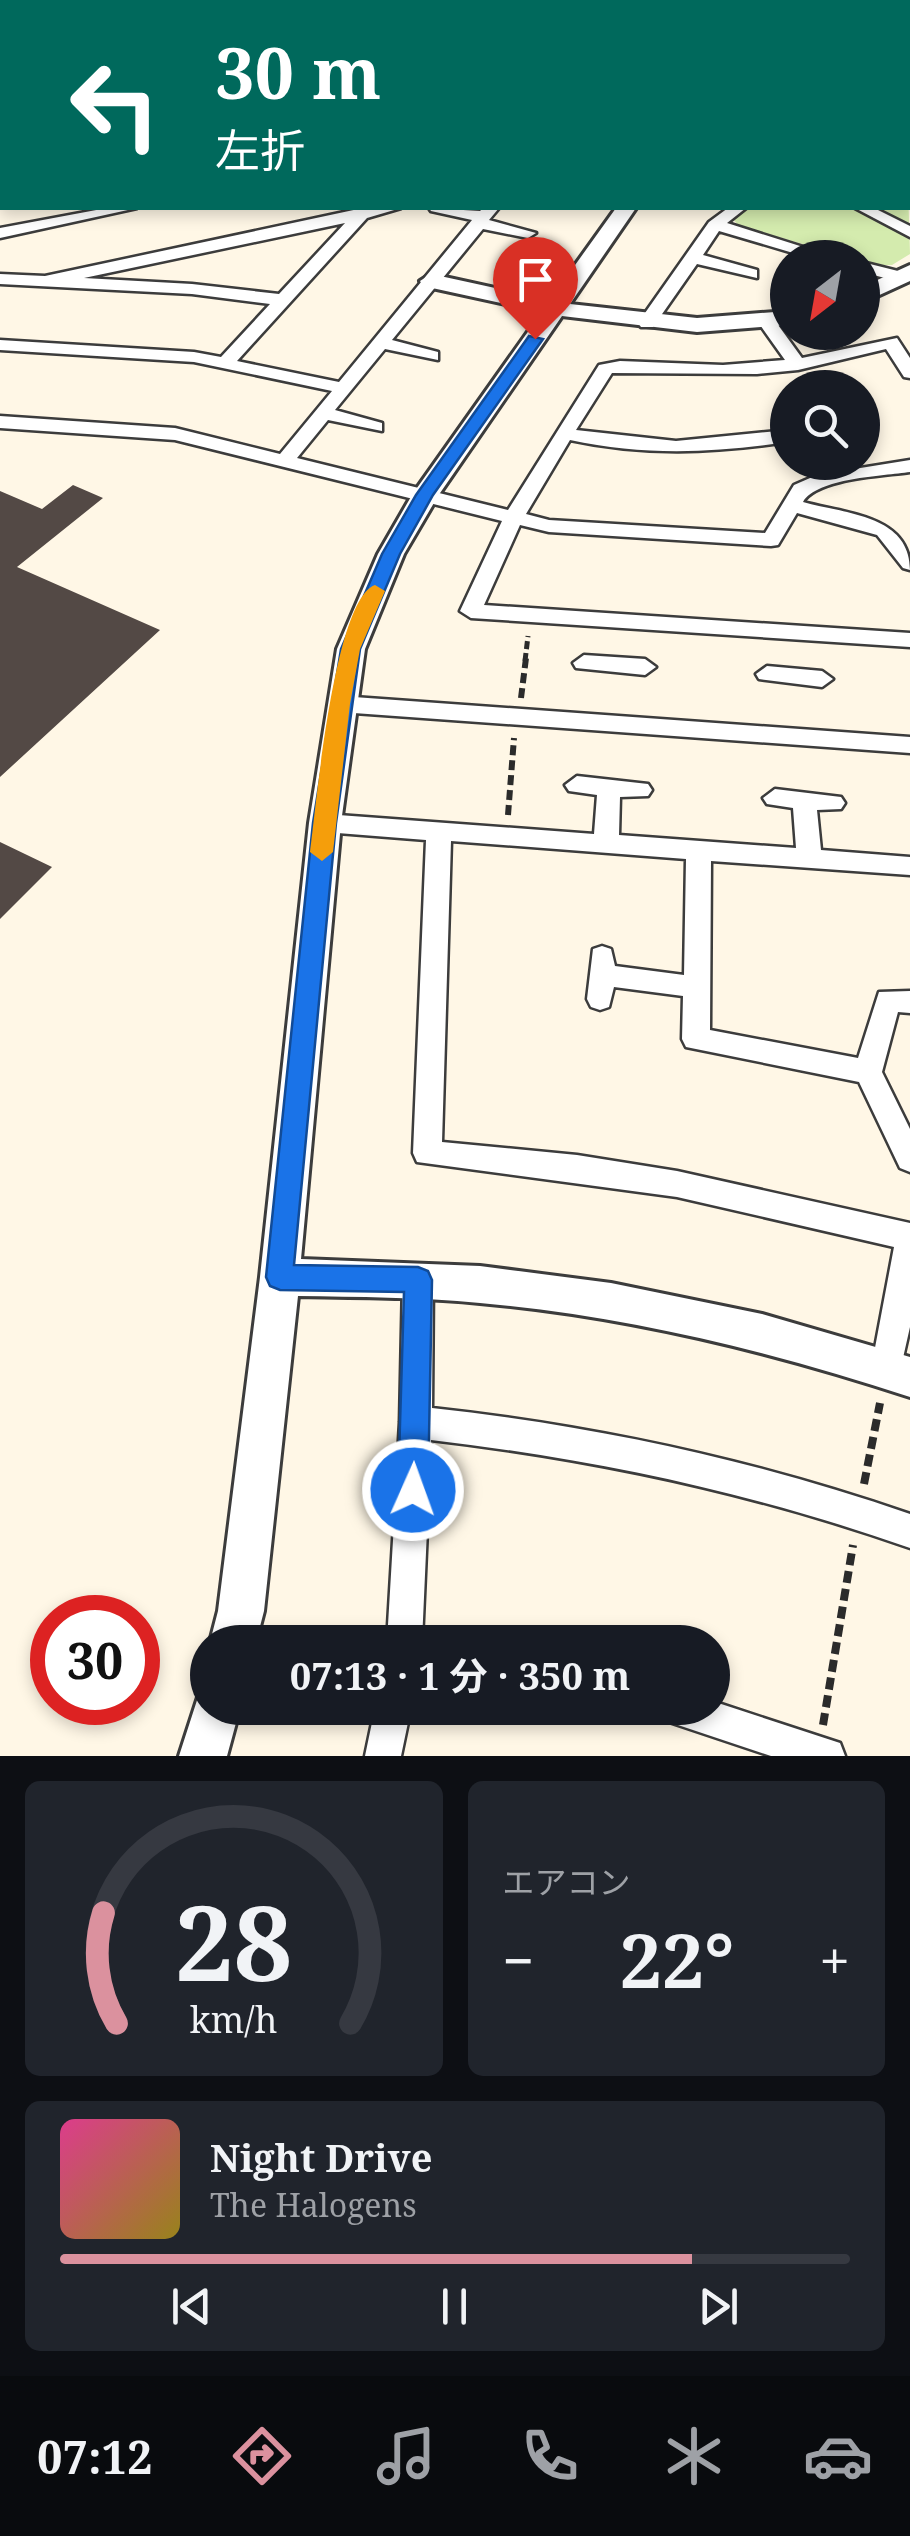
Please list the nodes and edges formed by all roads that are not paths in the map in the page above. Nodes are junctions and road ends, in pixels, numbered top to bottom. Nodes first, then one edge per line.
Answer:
1 (118, 210) edge
2 (381, 210) edge
3 (449, 210) edge
4 (625, 210) edge
5 (735, 210) edge
6 (867, 210) edge
7 (363, 213) junction
8 (484, 216) edge
9 (715, 225) junction
10 (910, 232) edge
11 (0, 233) edge
12 (528, 234) dead end
13 (770, 241) edge
14 (692, 257) junction
15 (880, 269) edge
16 (751, 274) dead end
17 (905, 274) edge
18 (0, 279) edge
19 (431, 281) junction
20 (45, 282) junction
21 (880, 287) edge
22 (282, 300) junction
23 (557, 308) junction
24 (770, 321) edge
25 (647, 324) junction
26 (901, 339) edge
27 (382, 343) junction
28 (0, 345) edge
29 (791, 350) edge
30 (433, 355) dead end
31 (227, 361) junction
32 (798, 365) junction
33 (910, 372) edge
34 (344, 388) junction
35 (324, 412) junction
36 (0, 422) edge
37 (375, 426) dead end
38 (565, 433) junction
39 (770, 439) edge
40 (285, 460) junction
41 (910, 466) edge
42 (880, 467) edge
43 (819, 480) edge
44 (425, 495) junction
45 (791, 506) junction
46 (512, 517) junction
47 (910, 563) edge
48 (618, 620) junction
49 (795, 632) junction
50 (910, 640) edge
51 (584, 663) dead end
52 (616, 665) junction
53 (645, 667) dead end
54 (767, 674) dead end
55 (797, 677) junction
56 (822, 679) dead end
57 (340, 704) junction
58 (910, 745) edge
59 (577, 784) dead end
60 (609, 788) junction
61 (640, 790) dead end
62 (775, 798) dead end
63 (804, 801) junction
64 (833, 802) dead end
65 (324, 823) junction
66 (439, 831) junction
67 (606, 844) junction
68 (699, 850) junction
69 (809, 859) junction
70 (910, 866) edge
71 (601, 977) dead end
72 (697, 987) junction
73 (910, 1002) edge
74 (868, 1072) junction
75 (910, 1160) edge
76 (910, 1239) edge
77 (280, 1277) junction
78 (418, 1280) junction
79 (898, 1373) edge
80 (416, 1422) junction
81 (910, 1531) edge
82 (237, 1625) edge
83 (405, 1625) edge
84 (730, 1724) edge
85 (212, 1725) edge
86 (389, 1725) edge
87 (823, 1754) edge
88 (203, 1756) edge
89 (383, 1756) edge

1 - 11 street
2 - 7 street
3 - 8 street
4 - 23 street
5 - 9 street
6 - 10 street
7 - 20 street
7 - 22 street
8 - 12 street
8 - 19 street
9 - 13 street
9 - 14 street
14 - 16 street
14 - 25 street
15 - 17 street
17 - 21 street
18 - 20 street
19 - 23 street
19 - 27 street
20 - 22 street
22 - 31 street
23 - 25 street
23 - 44 street
24 - 25 street
26 - 32 street
26 - 33 street
27 - 30 street
27 - 34 street
28 - 31 street
29 - 32 street
31 - 34 street
32 - 38 street
34 - 35 street
35 - 37 street
35 - 40 street
36 - 40 street
38 - 39 street
38 - 46 street
40 - 44 street
41 - 42 street
43 - 45 street
44 - 46 street
44 - 57 street
45 - 46 street
45 - 47 street
46 - 48 street
48 - 49 street
48 - 52 street
49 - 50 street
49 - 55 street
51 - 52 street
52 - 53 street
54 - 55 street
55 - 56 street
57 - 58 street
57 - 65 street
59 - 60 street
60 - 61 street
60 - 67 street
62 - 63 street
63 - 64 street
63 - 69 street
65 - 66 street
65 - 77 street
66 - 67 street
66 - 76 street
67 - 68 street
68 - 69 street
68 - 72 street
69 - 70 street
71 - 72 street
72 - 74 street
73 - 74 street
74 - 75 street
76 - 79 street
77 - 78 street
77 - 82 street
78 - 79 street
78 - 80 street
80 - 81 street
80 - 83 street
84 - 87 street
85 - 88 street
86 - 89 street

